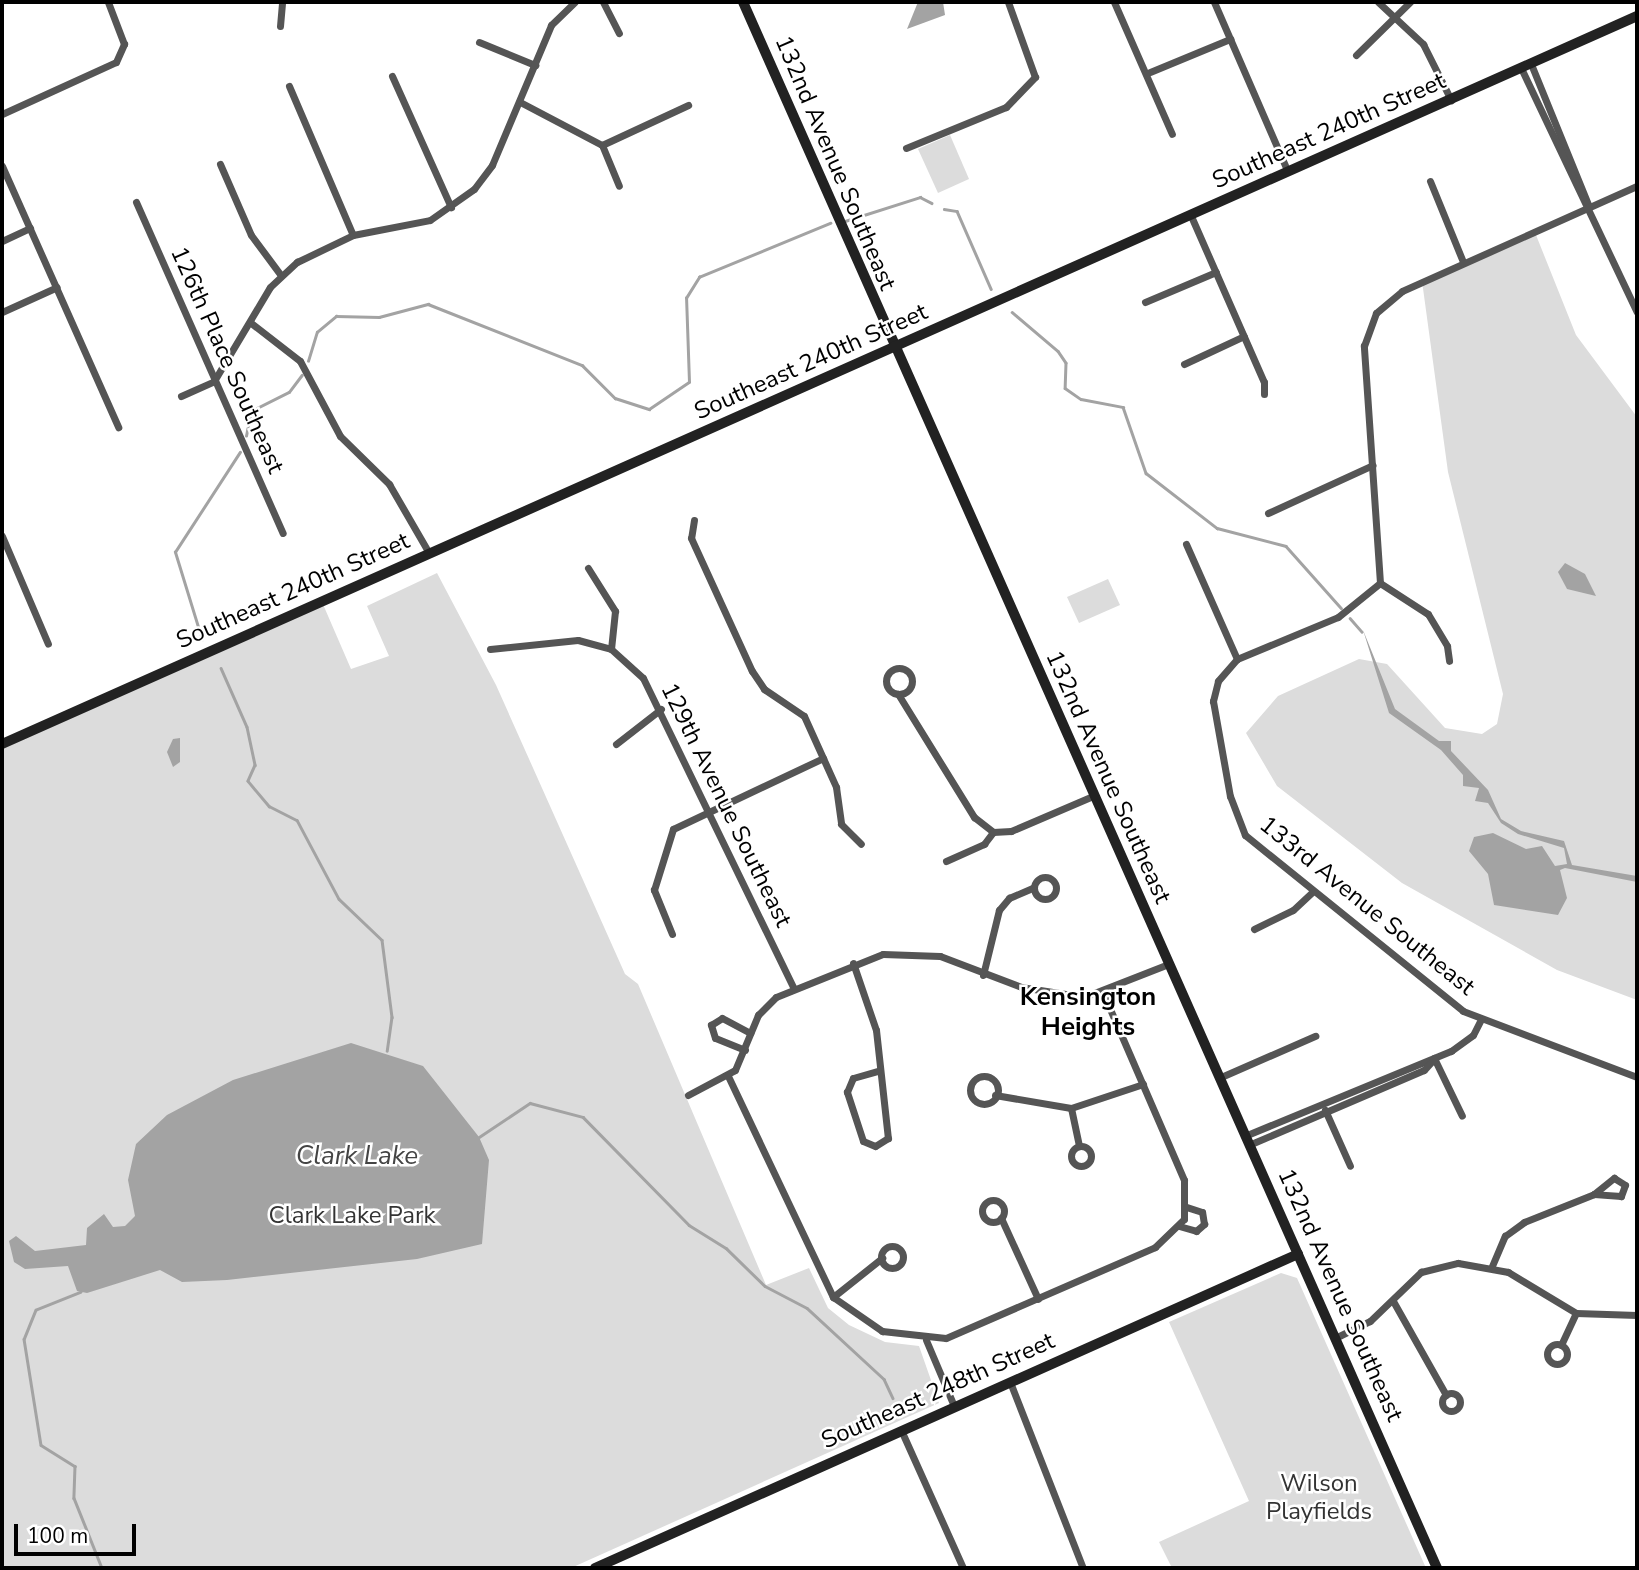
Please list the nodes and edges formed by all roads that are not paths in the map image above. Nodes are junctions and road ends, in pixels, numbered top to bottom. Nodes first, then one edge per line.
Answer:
1 (108, 2) edge
2 (282, 2) edge
3 (575, 2) edge
4 (603, 2) edge
5 (743, 2) edge
6 (1008, 2) edge
7 (1114, 2) edge
8 (1214, 2) edge
9 (1378, 2) edge
10 (1410, 2) edge
11 (1397, 15) junction
12 (1637, 16) edge
13 (280, 26) dead end
14 (619, 33) dead end
15 (1230, 38) junction
16 (480, 42) dead end
17 (1356, 55) dead end
18 (535, 65) junction
19 (1526, 66) junction
20 (1150, 72) junction
21 (392, 76) dead end
22 (289, 86) dead end
23 (1451, 100) junction
24 (520, 102) junction
25 (688, 105) dead end
26 (2, 114) edge
27 (1172, 134) dead end
28 (602, 145) junction
29 (906, 148) dead end
30 (220, 164) dead end
31 (2, 166) edge
32 (1288, 172) junction
33 (1430, 181) dead end
34 (619, 186) dead end
35 (1637, 186) edge
36 (136, 202) dead end
37 (451, 207) junction
38 (1589, 207) junction
39 (1191, 215) junction
40 (30, 228) junction
41 (354, 235) junction
42 (2, 241) edge
43 (1464, 262) junction
44 (1216, 272) junction
45 (280, 274) junction
46 (57, 287) junction
47 (1145, 302) dead end
48 (2, 312) edge
49 (1637, 312) edge
50 (251, 323) junction
51 (1244, 336) junction
52 (892, 349) junction
53 (1184, 364) dead end
54 (214, 381) junction
55 (1264, 394) dead end
56 (181, 396) dead end
57 (118, 427) dead end
58 (1373, 465) junction
59 (1268, 513) dead end
60 (694, 520) dead end
61 (283, 533) dead end
62 (2, 536) edge
63 (1186, 544) dead end
64 (429, 553) junction
65 (6, 556) edge
66 (588, 568) dead end
67 (1380, 583) junction
68 (48, 644) dead end
69 (490, 649) dead end
70 (611, 649) junction
71 (1237, 659) junction
72 (1448, 661) dead end
73 (898, 694) dead end
74 (661, 709) junction
75 (2, 744) edge
76 (616, 744) dead end
77 (823, 758) junction
78 (1093, 796) junction
79 (706, 809) junction
80 (993, 832) junction
81 (861, 844) dead end
82 (946, 861) dead end
83 (1033, 888) dead end
84 (1312, 892) junction
85 (1254, 929) dead end
86 (672, 934) dead end
87 (853, 963) junction
88 (1168, 964) junction
89 (982, 975) junction
90 (793, 987) junction
91 (1103, 993) junction
92 (1481, 1019) junction
93 (750, 1033) junction
94 (1315, 1036) dead end
95 (745, 1050) junction
96 (1434, 1058) junction
97 (878, 1071) junction
98 (728, 1076) junction
99 (1221, 1077) junction
100 (1637, 1077) edge
101 (1143, 1084) junction
102 (688, 1095) dead end
103 (995, 1095) junction
104 (1322, 1102) junction
105 (1071, 1108) junction
106 (1326, 1112) junction
107 (1462, 1116) dead end
108 (1249, 1140) junction
109 (1079, 1146) dead end
110 (1350, 1166) dead end
111 (1594, 1194) dead end
112 (1187, 1207) junction
113 (1001, 1218) dead end
114 (1181, 1223) junction
115 (1298, 1254) junction
116 (882, 1258) dead end
117 (1492, 1266) junction
118 (833, 1297) junction
119 (1038, 1298) junction
120 (1393, 1301) junction
121 (1576, 1313) junction
122 (1637, 1315) edge
123 (1335, 1338) junction
124 (926, 1339) junction
125 (1561, 1345) dead end
126 (1010, 1382) junction
127 (1446, 1395) dead end
128 (954, 1406) junction
129 (901, 1430) junction
130 (595, 1568) edge
131 (963, 1568) edge
132 (1083, 1568) edge
133 (1437, 1568) edge

1 - 26 street
2 - 13 street
3 - 18 street
4 - 14 street
5 - 52 main road, 132nd Avenue Southeast
6 - 29 street
7 - 20 street
8 - 15 street
9 - 11 street
10 - 11 street
11 - 17 street
11 - 23 street
12 - 19 main road, Southeast 240th Street
15 - 20 street
15 - 32 street
16 - 18 street
18 - 24 street
19 - 23 main road, Southeast 240th Street
19 - 38 street
20 - 27 street
21 - 37 street
22 - 41 street
23 - 32 main road, Southeast 240th Street
24 - 28 street
24 - 37 street
25 - 28 street
28 - 34 street
30 - 45 street
31 - 40 street
32 - 39 main road, Southeast 240th Street
33 - 43 street
35 - 38 street
36 - 54 street, 126th Place Southeast
37 - 41 street
38 - 43 street
38 - 49 street
39 - 44 street
39 - 52 main road, Southeast 240th Street
40 - 42 street
40 - 46 street
41 - 45 street
43 - 58 street
44 - 47 street
44 - 51 street
45 - 50 street
46 - 48 street
46 - 57 street
50 - 54 street
50 - 64 street
51 - 53 street
51 - 55 street
52 - 64 main road, Southeast 240th Street
52 - 78 main road, 132nd Avenue Southeast
54 - 56 street
54 - 61 street, 126th Place Southeast
58 - 59 street
58 - 67 street
60 - 77 street
62 - 65 street
63 - 71 street
64 - 75 main road, Southeast 240th Street
65 - 68 street
66 - 70 street
67 - 71 street
67 - 72 street
69 - 70 street
70 - 74 street, 129th Avenue Southeast
71 - 84 street, 133rd Avenue Southeast
73 - 80 street
74 - 76 street
74 - 79 street, 129th Avenue Southeast
77 - 79 street
77 - 81 street
78 - 80 street
78 - 88 main road, 132nd Avenue Southeast
79 - 86 street
79 - 90 street, 129th Avenue Southeast
80 - 82 street
83 - 89 street
84 - 85 street
84 - 92 street, 133rd Avenue Southeast
87 - 89 street
87 - 90 street
87 - 97 street
88 - 91 street
88 - 99 main road, 132nd Avenue Southeast
89 - 91 street
90 - 93 street
91 - 101 street
92 - 96 street
92 - 100 street, 133rd Avenue Southeast
93 - 95 street
93 - 95 street
94 - 99 street
95 - 98 street
96 - 104 street
96 - 106 street
96 - 107 street
97 - 97 street
98 - 102 street
98 - 118 street
99 - 108 main road, 132nd Avenue Southeast
101 - 105 street
101 - 112 street
103 - 103 street
103 - 105 street
104 - 106 street
104 - 108 street
105 - 109 street
106 - 108 street
106 - 110 street
108 - 115 main road, 132nd Avenue Southeast
111 - 117 street
112 - 114 street
112 - 114 street
113 - 119 street
114 - 119 street
115 - 123 main road, 132nd Avenue Southeast
115 - 126 main road, Southeast 248th Street
116 - 118 street
117 - 120 street
117 - 121 street
118 - 124 street
119 - 124 street
120 - 123 street
120 - 127 street
121 - 122 street
121 - 125 street
123 - 133 main road, 132nd Avenue Southeast
124 - 128 street
126 - 128 main road, Southeast 248th Street
126 - 132 street
128 - 129 main road, Southeast 248th Street
129 - 130 main road, Southeast 248th Street
129 - 131 street

